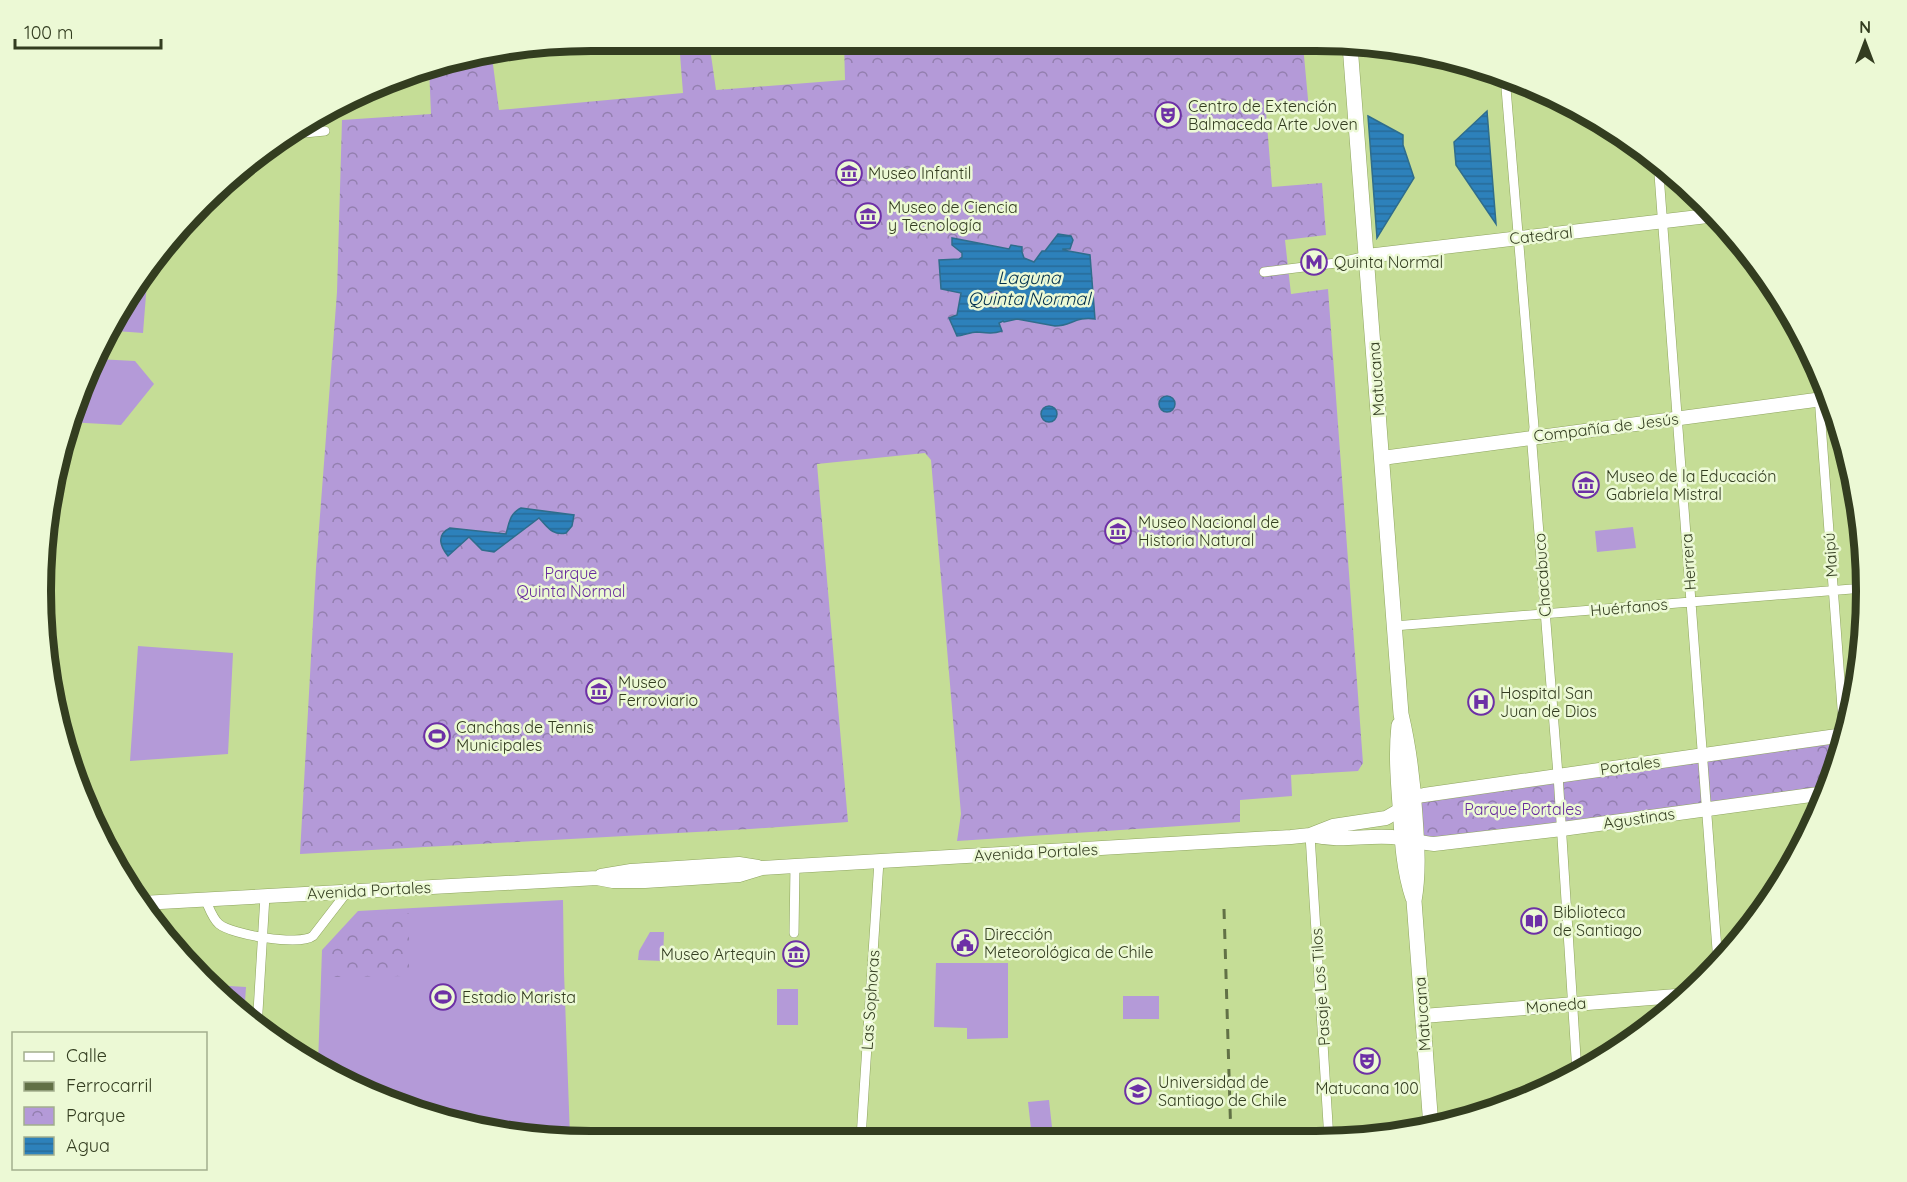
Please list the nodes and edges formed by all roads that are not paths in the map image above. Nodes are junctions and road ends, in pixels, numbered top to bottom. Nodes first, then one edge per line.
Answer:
1 (1351, 52) edge
2 (1506, 86) edge
3 (325, 131) dead end
4 (305, 133) edge
5 (1659, 174) edge
6 (1705, 216) edge
7 (1663, 222) junction
8 (1518, 238) junction
9 (1367, 256) junction
10 (1264, 272) dead end
11 (1820, 399) edge
12 (1825, 410) edge
13 (1677, 418) junction
14 (1533, 436) junction
15 (1382, 458) junction
16 (1856, 589) edge
17 (1833, 591) junction
18 (1691, 602) junction
19 (1545, 614) junction
20 (1394, 626) junction
21 (1843, 710) edge
22 (1401, 714) junction
23 (1836, 738) edge
24 (1702, 754) junction
25 (1558, 775) junction
26 (1817, 793) edge
27 (1414, 797) junction
28 (1708, 809) junction
29 (1400, 810) junction
30 (1562, 829) junction
31 (1310, 835) junction
32 (1410, 840) junction
33 (879, 861) junction
34 (795, 866) junction
35 (347, 892) junction
36 (265, 896) junction
37 (205, 899) junction
38 (150, 902) edge
39 (795, 933) dead end
40 (262, 938) junction
41 (1717, 952) edge
42 (1674, 995) edge
43 (1573, 1003) junction
44 (258, 1015) edge
45 (1423, 1016) junction
46 (1577, 1064) edge
47 (1430, 1119) edge
48 (861, 1131) edge
49 (1328, 1131) edge

1 - 9 main road, Matucana
2 - 8 street, Chacabuco
3 - 4 street
5 - 7 street, Herrera
6 - 7 main road, Catedral
7 - 8 main road, Catedral
7 - 13 street, Herrera
8 - 9 main road, Catedral
8 - 14 street, Chacabuco
9 - 10 street
9 - 15 main road, Matucana
11 - 13 main road, Compañía de Jesús
12 - 17 street, Maipú
13 - 14 main road, Compañía de Jesús
13 - 18 street, Herrera
14 - 15 main road, Compañía de Jesús
14 - 19 street, Chacabuco
15 - 20 main road, Matucana
16 - 17 street, Huérfanos
17 - 18 street, Huérfanos
17 - 21 street, Maipú
18 - 19 street, Huérfanos
18 - 24 street, Herrera
19 - 20 street, Huérfanos
19 - 25 street, Chacabuco
20 - 22 main road, Matucana
22 - 27 main road, Matucana
22 - 29 main road, Matucana
23 - 24 main road, Portales
24 - 25 main road, Portales
24 - 28 street, Herrera
25 - 27 main road, Portales
25 - 30 street, Chacabuco
26 - 28 main road, Agustinas
27 - 29 main road, Avenida Portales
27 - 32 main road, Matucana
28 - 30 main road, Agustinas
28 - 41 street, Herrera
29 - 31 main road, Avenida Portales
29 - 32 main road, Matucana
30 - 32 main road, Agustinas
30 - 43 street, Chacabuco
31 - 32 main road, Avenida Portales
31 - 33 main road, Avenida Portales
31 - 49 street, Pasaje Los Tilos
32 - 45 main road, Matucana
33 - 34 main road, Avenida Portales
33 - 48 street, Las Sophoras
34 - 35 main road, Avenida Portales
34 - 39 street
35 - 36 main road, Avenida Portales
35 - 40 street
36 - 37 main road, Avenida Portales
36 - 40 street
37 - 38 main road, Avenida Portales
37 - 40 street
40 - 44 street
42 - 43 main road, Moneda
43 - 45 main road, Moneda
43 - 46 street, Chacabuco
45 - 47 main road, Matucana

